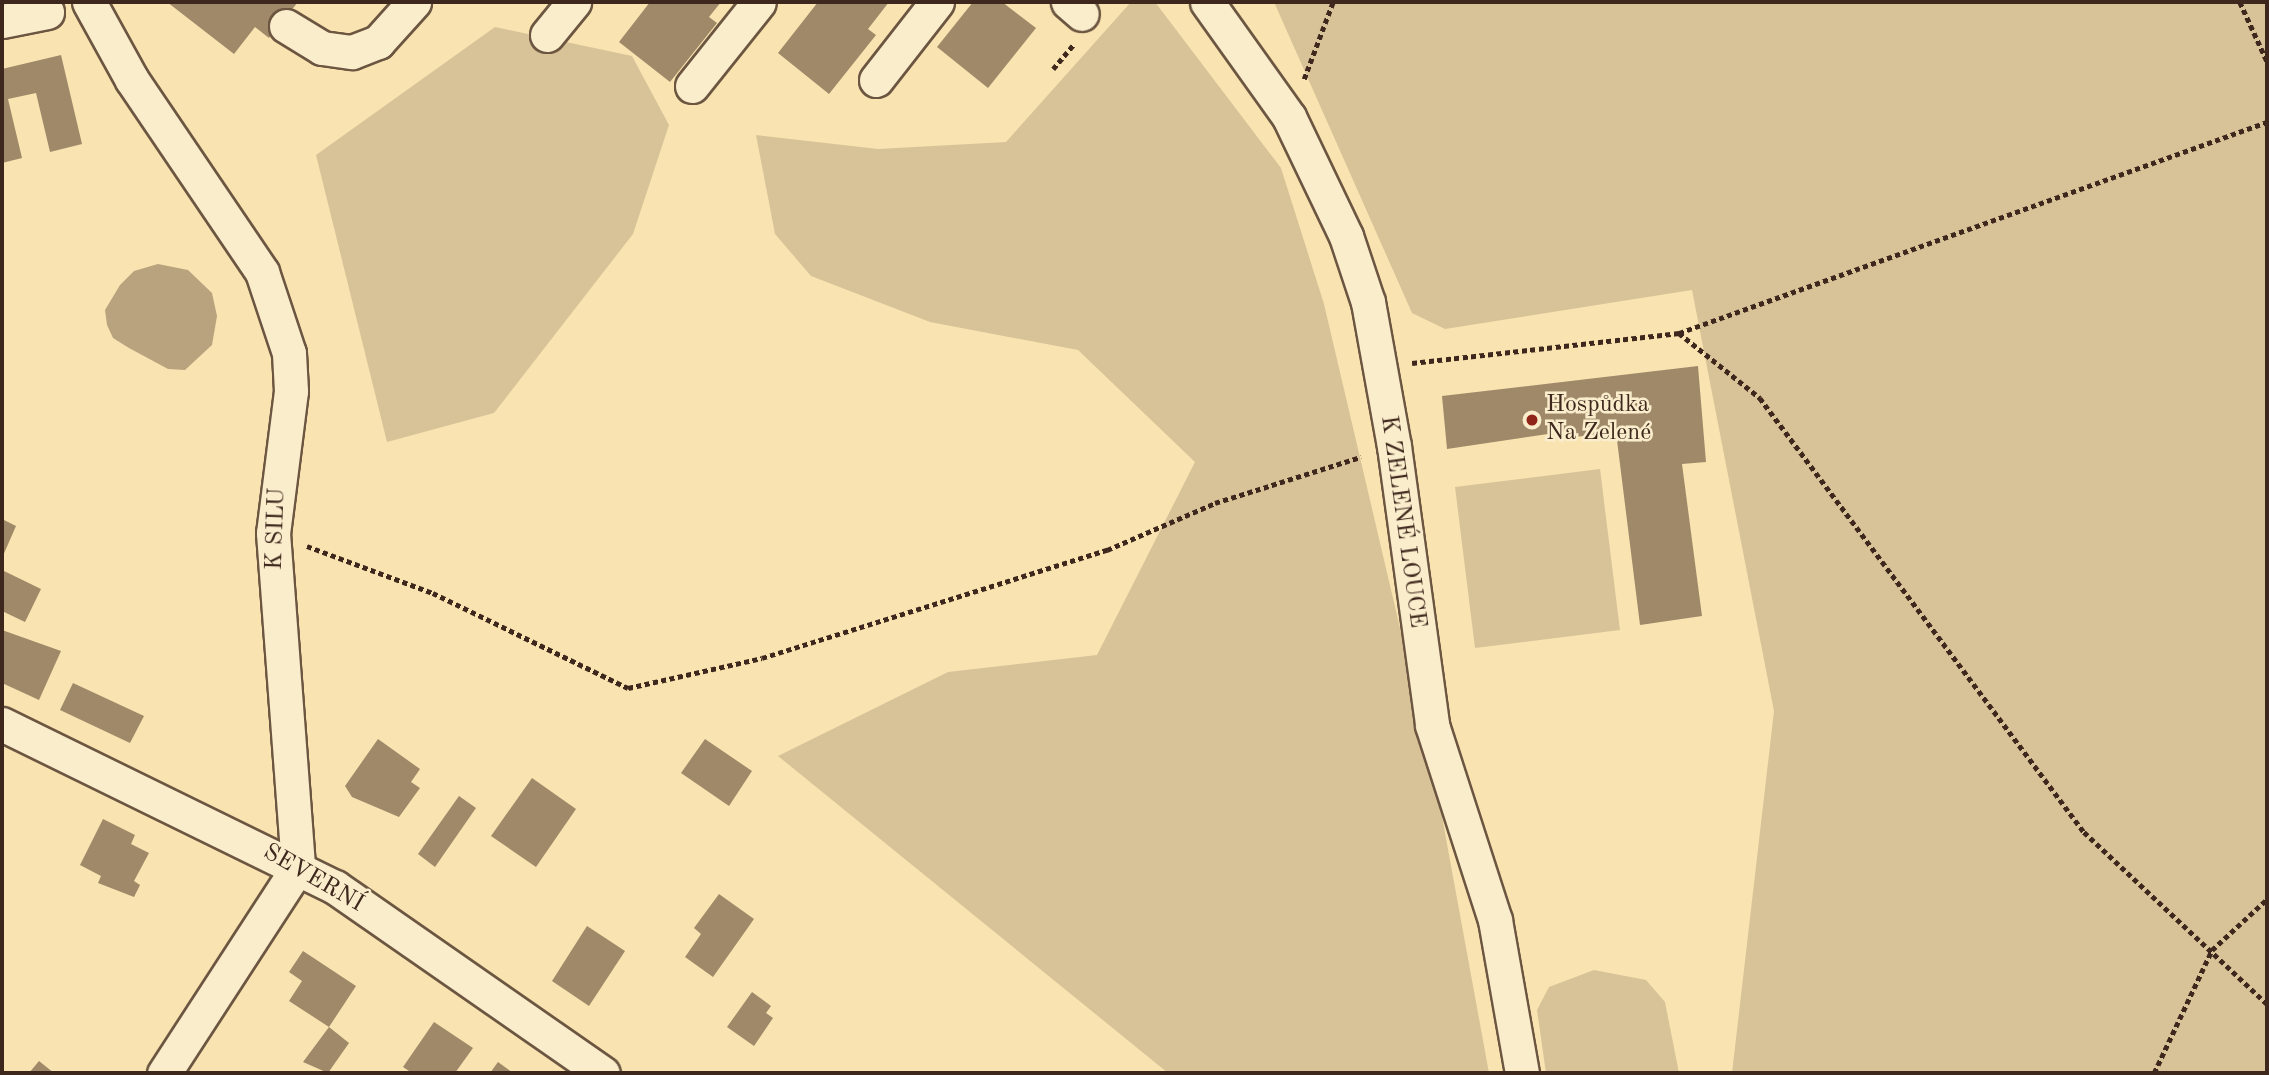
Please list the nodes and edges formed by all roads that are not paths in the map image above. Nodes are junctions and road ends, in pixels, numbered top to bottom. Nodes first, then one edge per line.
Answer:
1 (89, 2) edge
2 (414, 2) edge
3 (574, 2) edge
4 (760, 2) edge
5 (937, 2) edge
6 (1206, 2) edge
7 (47, 12) dead end
8 (2, 22) edge
9 (286, 26) dead end
10 (547, 35) dead end
11 (876, 80) dead end
12 (692, 86) dead end
13 (2, 724) edge
14 (298, 867) junction
15 (164, 1073) edge
16 (603, 1073) edge
17 (1522, 1073) edge

1 - 14 street, K SILU
2 - 9 street
3 - 10 street
4 - 12 street
5 - 11 street
6 - 17 street, K ZELENÉ LOUCE
7 - 8 street
13 - 14 street, SEVERNÍ
14 - 15 street
14 - 16 street, SEVERNÍ

